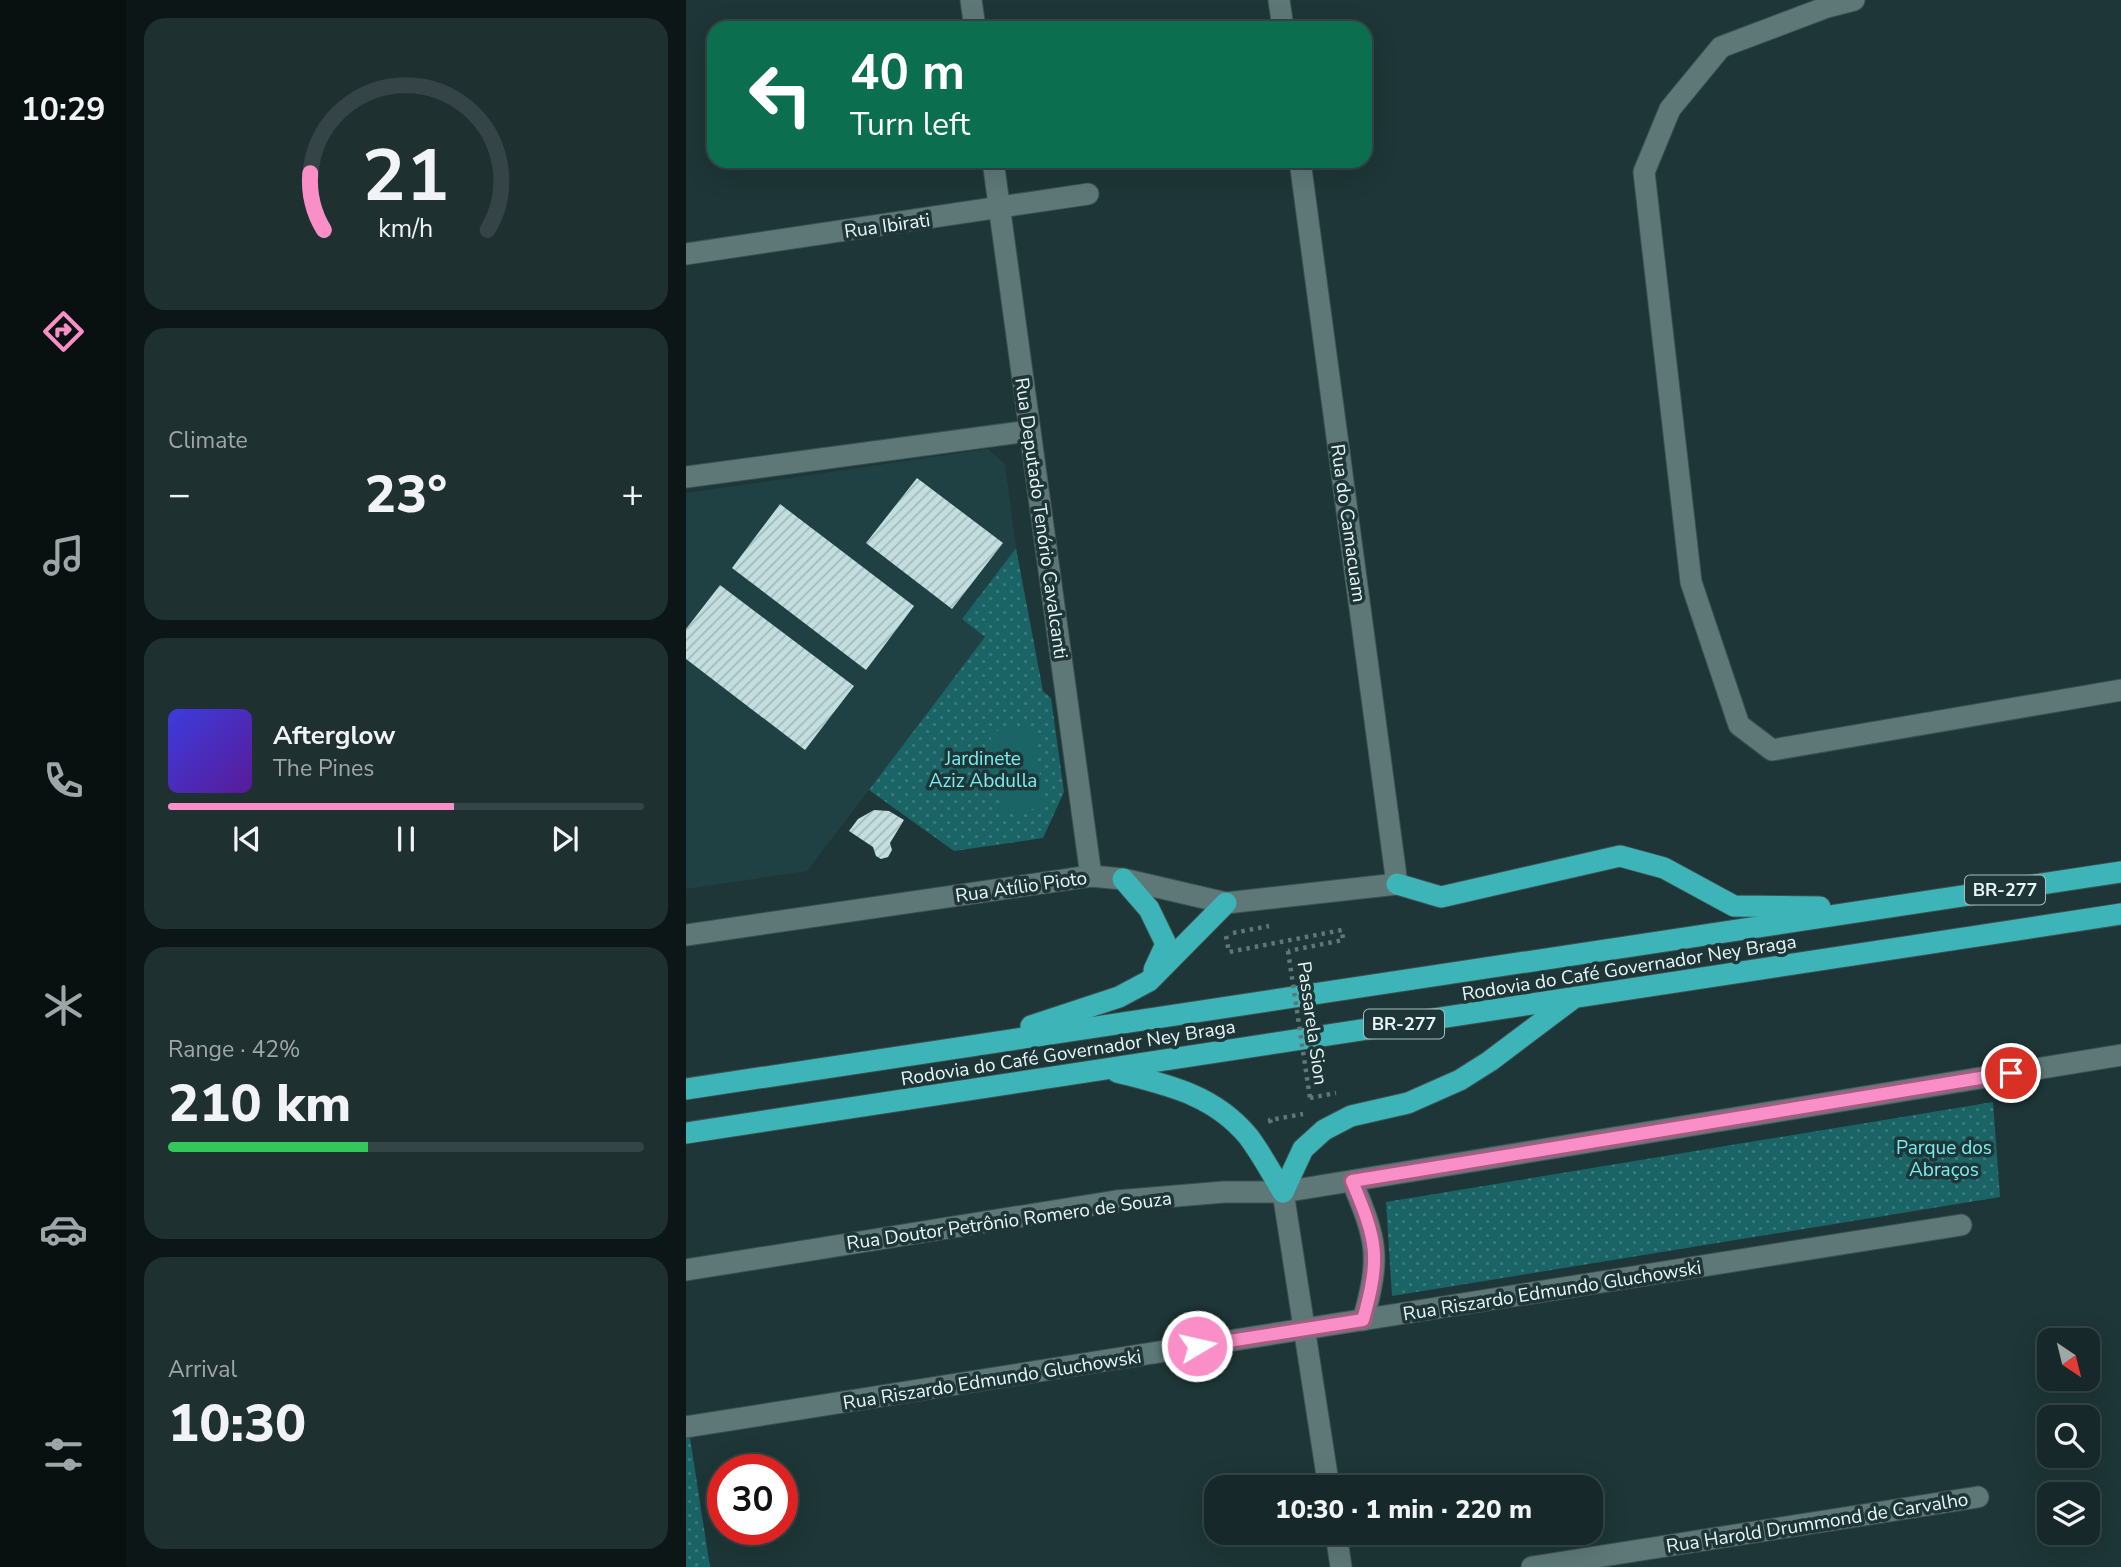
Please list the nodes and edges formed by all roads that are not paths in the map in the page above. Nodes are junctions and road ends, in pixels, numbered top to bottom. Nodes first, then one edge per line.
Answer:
1 (971, 0) edge
2 (1279, 0) edge
3 (1854, 0) edge
4 (1828, 3) edge
5 (974, 21) edge
6 (1282, 21) edge
7 (994, 168) edge
8 (1301, 168) edge
9 (1088, 194) dead end
10 (1000, 208) junction
11 (686, 254) edge
12 (1030, 431) junction
13 (686, 477) edge
14 (2121, 690) edge
15 (2121, 872) edge
16 (1091, 876) junction
17 (1123, 879) junction
18 (1397, 884) junction
19 (1226, 903) junction
20 (1889, 907) junction
21 (2121, 914) edge
22 (686, 935) edge
23 (1149, 981) junction
24 (1573, 999) junction
25 (975, 1045) junction
26 (2121, 1055) edge
27 (1108, 1069) junction
28 (686, 1089) edge
29 (686, 1133) edge
30 (1352, 1181) junction
31 (1283, 1192) junction
32 (1961, 1225) dead end
33 (686, 1269) edge
34 (1363, 1320) junction
35 (1304, 1329) junction
36 (686, 1427) edge
37 (1327, 1475) edge
38 (1978, 1497) dead end
39 (1338, 1545) edge
40 (1341, 1567) edge
41 (1532, 1567) edge

1 - 5 street
2 - 6 street
3 - 4 street
4 - 14 street
7 - 10 street, Rua Deputado Tenório Cavalcanti
8 - 18 street, Rua do Camacuam
9 - 10 street, Rua Ibirati
10 - 11 street, Rua Ibirati
10 - 12 street, Rua Deputado Tenório Cavalcanti
12 - 13 street
12 - 16 street, Rua Deputado Tenório Cavalcanti
15 - 20 highway, Rodovia do Café Governador Ney Braga / BR-277
16 - 17 street, Rua Atílio Pioto
16 - 22 street, Rua Atílio Pioto
17 - 19 street, Rua Atílio Pioto
17 - 23 highway
18 - 19 street, Rua Atílio Pioto
18 - 20 highway
19 - 23 highway
20 - 25 highway, Rodovia do Café Governador Ney Braga / BR-277
21 - 24 highway, Rodovia do Café Governador Ney Braga / BR-277
23 - 25 highway
24 - 27 highway, Rodovia do Café Governador Ney Braga / BR-277
24 - 31 highway
25 - 28 highway, Rodovia do Café Governador Ney Braga / BR-277
26 - 30 street, Rua Doutor Petrônio Romero de Souza
27 - 29 highway, Rodovia do Café Governador Ney Braga / BR-277
27 - 31 highway
30 - 31 street, Rua Doutor Petrônio Romero de Souza
30 - 34 street
31 - 33 street, Rua Doutor Petrônio Romero de Souza
31 - 35 street
32 - 34 street, Rua Riszardo Edmundo Gluchowski
34 - 35 street, Rua Riszardo Edmundo Gluchowski
35 - 36 street, Rua Riszardo Edmundo Gluchowski
35 - 37 street
38 - 41 street, Rua Harold Drummond de Carvalho
39 - 40 street

